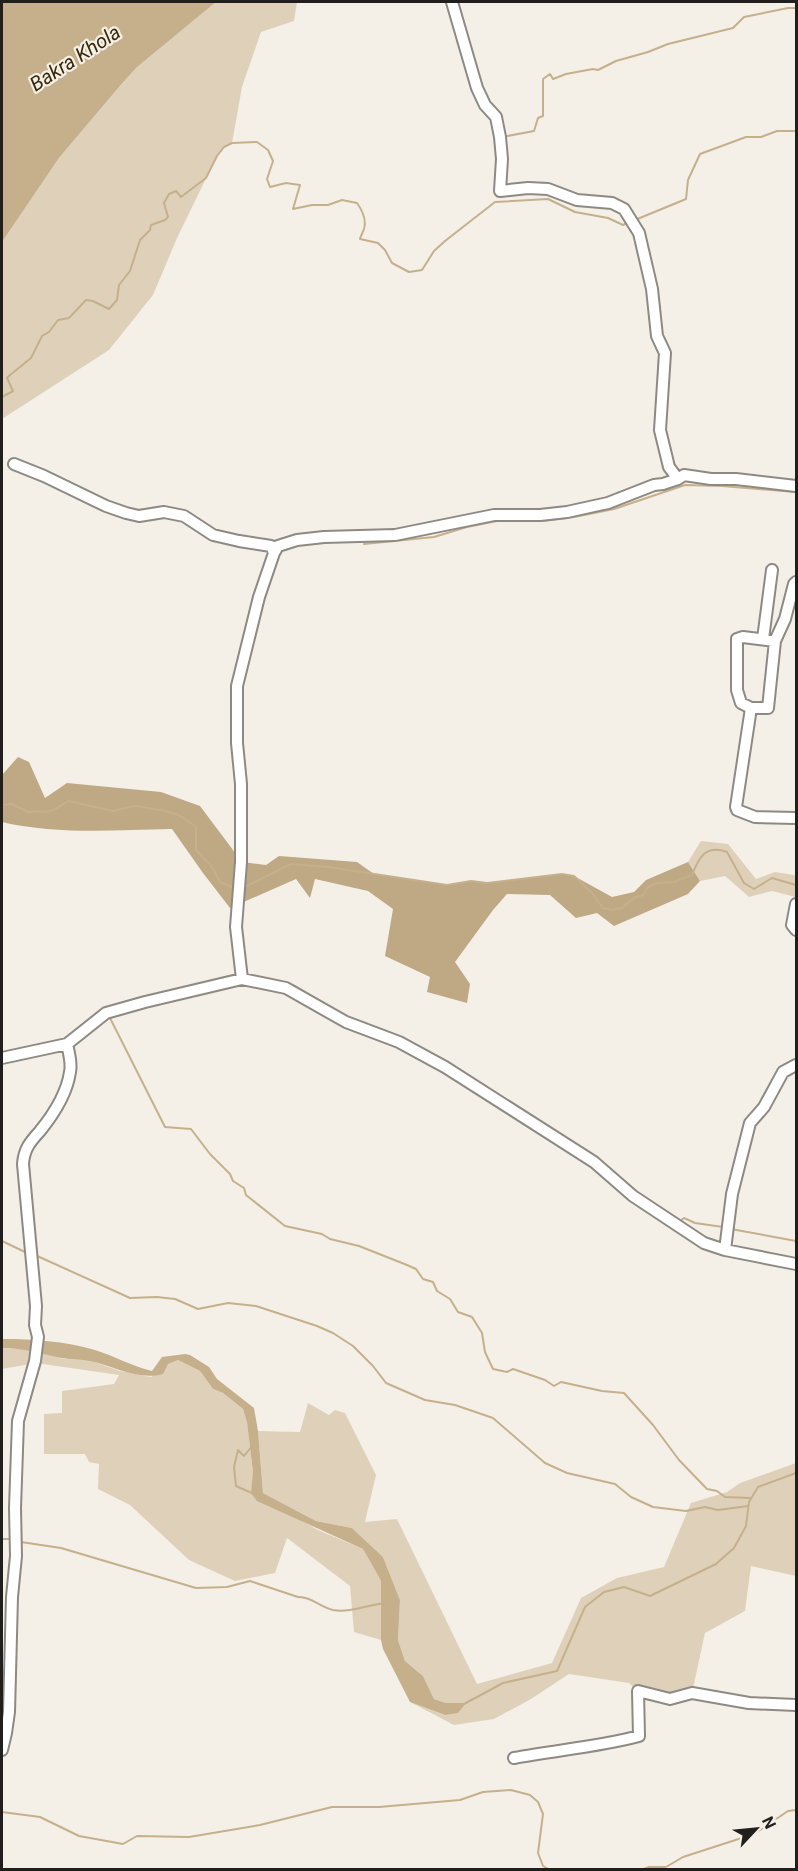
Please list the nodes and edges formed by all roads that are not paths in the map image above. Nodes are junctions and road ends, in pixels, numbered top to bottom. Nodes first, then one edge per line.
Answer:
1 (452, 2) edge
2 (14, 464) dead end
3 (678, 479) junction
4 (796, 486) edge
5 (274, 553) junction
6 (772, 570) dead end
7 (796, 582) edge
8 (763, 639) junction
9 (775, 641) junction
10 (751, 708) junction
11 (796, 818) edge
12 (796, 904) edge
13 (796, 930) edge
14 (242, 978) junction
15 (67, 1044) junction
16 (2, 1058) edge
17 (796, 1065) edge
18 (725, 1250) junction
19 (796, 1264) edge
20 (796, 1706) edge
21 (2, 1750) edge
22 (514, 1758) dead end

1 - 3 street
2 - 5 street
3 - 4 street
3 - 5 street
5 - 14 street
6 - 8 street
7 - 9 street
8 - 9 street
8 - 10 street
9 - 10 street
10 - 11 street
12 - 13 street
14 - 15 street
14 - 18 street
15 - 16 street
15 - 21 street
17 - 18 street
18 - 19 street
20 - 22 street

